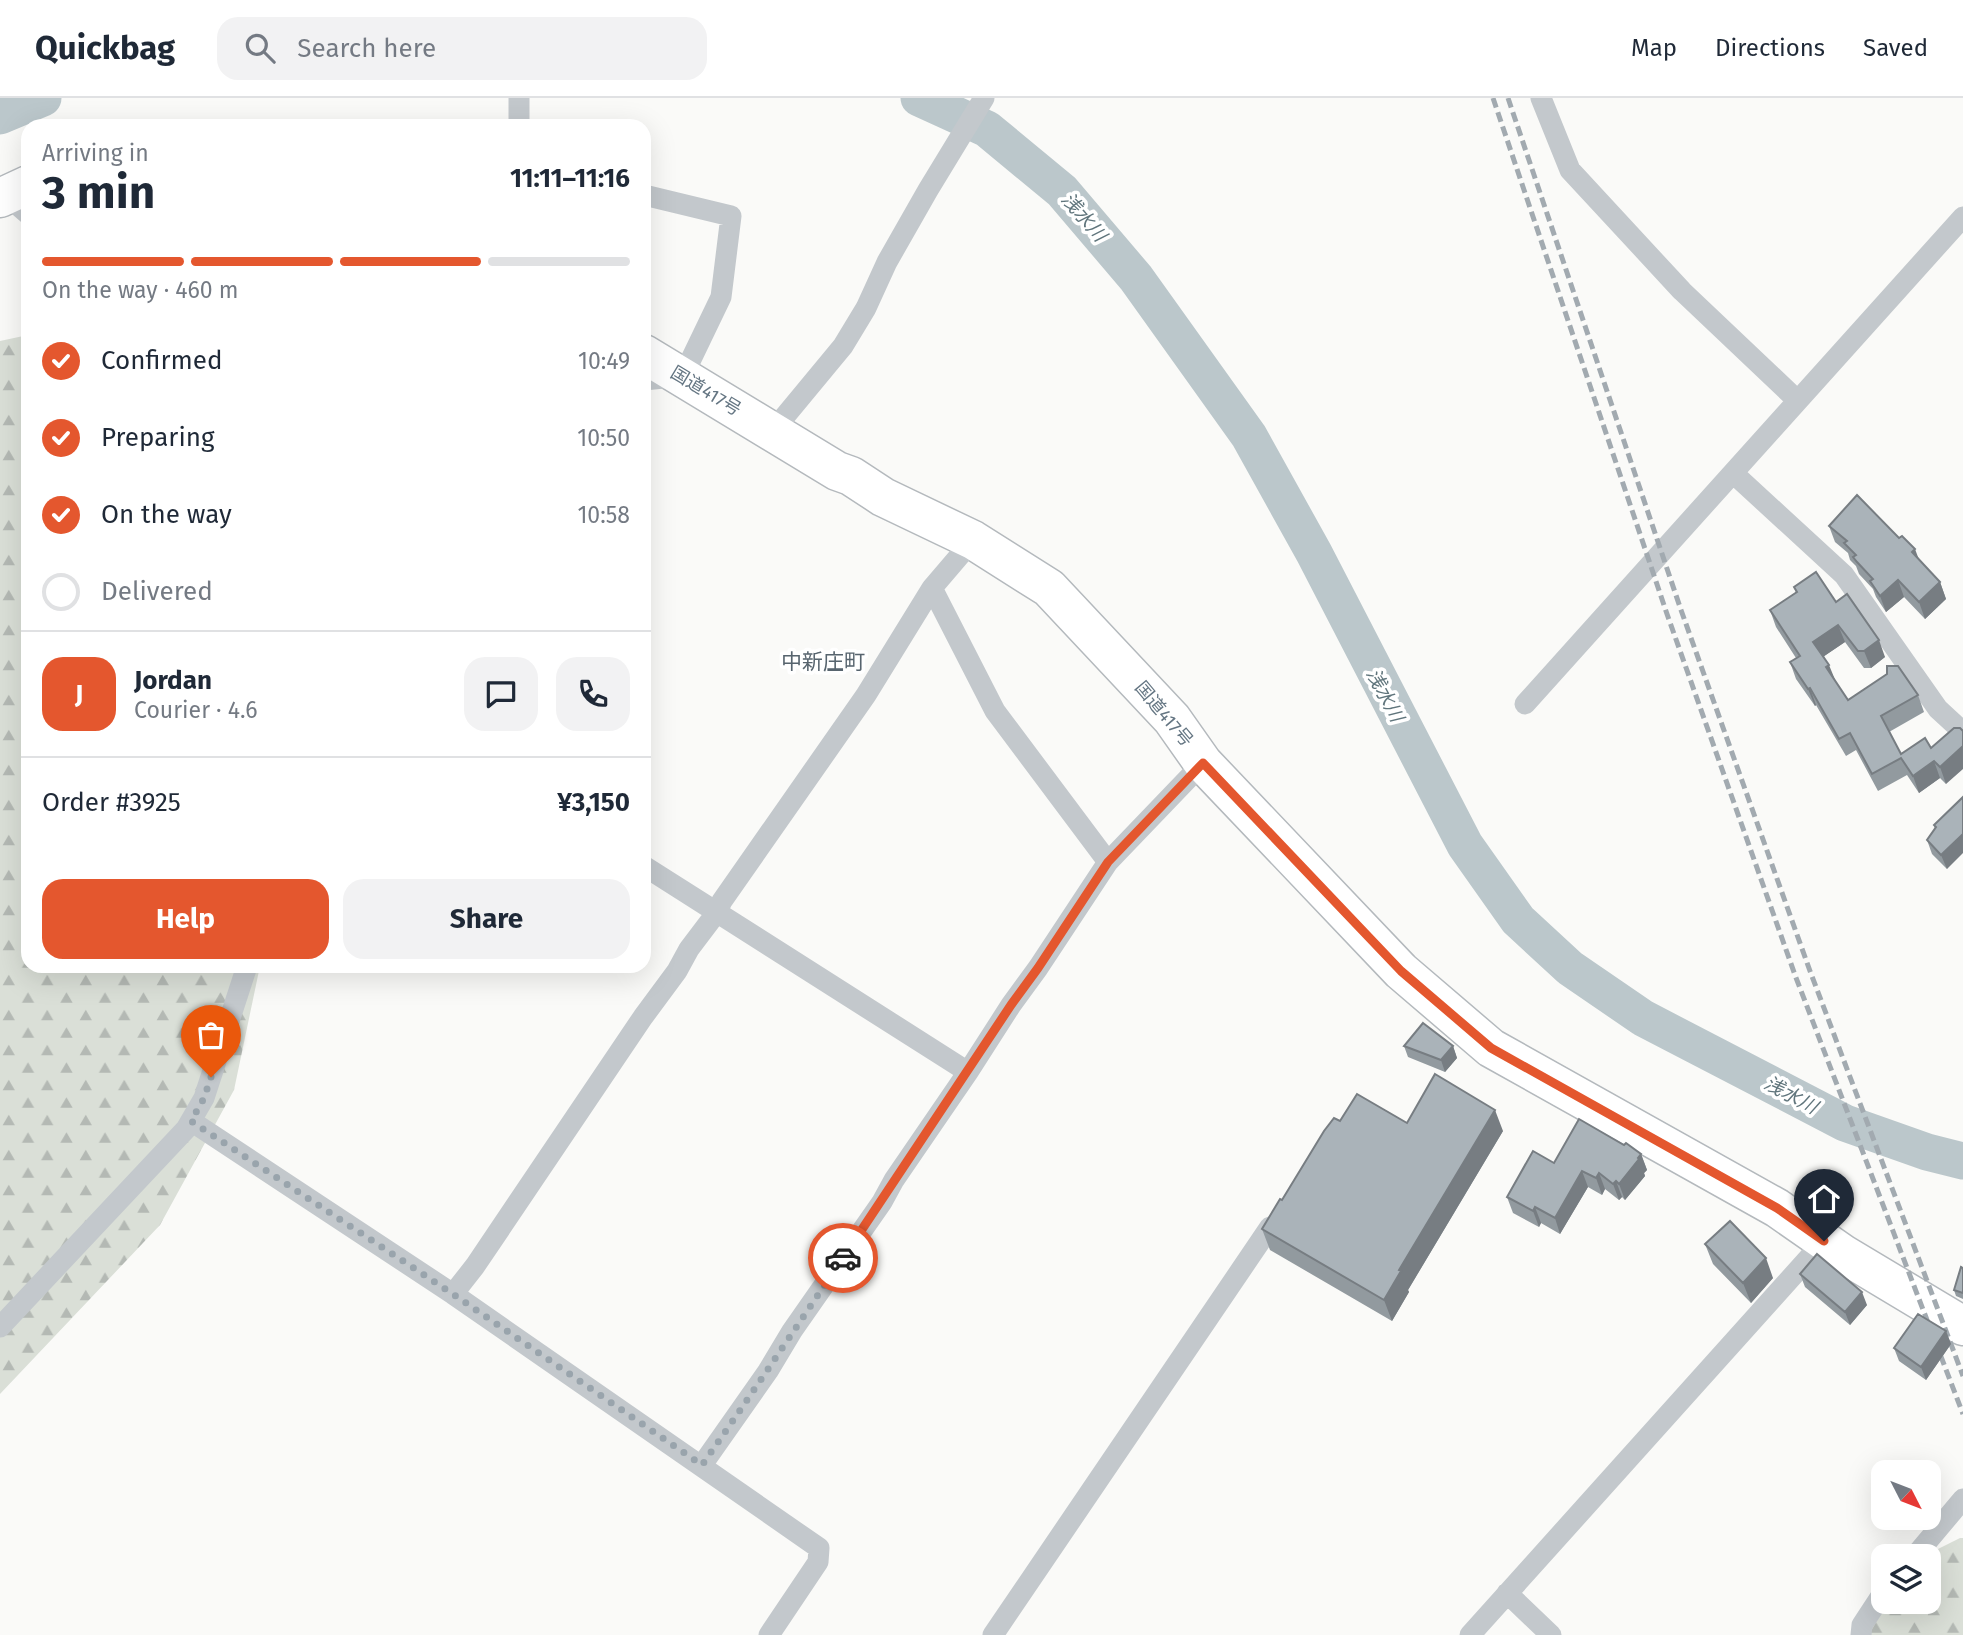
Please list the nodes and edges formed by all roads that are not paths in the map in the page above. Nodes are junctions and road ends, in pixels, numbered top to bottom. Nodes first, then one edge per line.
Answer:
1 (519, 98) edge
2 (984, 98) edge
3 (1541, 98) edge
4 (519, 119) edge
5 (651, 197) edge
6 (1963, 217) edge
7 (651, 358) edge
8 (683, 376) junction
9 (651, 379) edge
10 (1797, 400) junction
11 (771, 433) junction
12 (1733, 473) junction
13 (973, 540) junction
14 (932, 588) junction
15 (1525, 704) dead end
16 (1963, 732) edge
17 (1203, 763) junction
18 (1108, 862) junction
19 (651, 870) edge
20 (717, 912) junction
21 (245, 973) edge
22 (968, 1072) junction
23 (191, 1121) junction
24 (1270, 1227) edge
25 (1824, 1241) junction
26 (453, 1294) junction
27 (1963, 1326) edge
28 (0, 1327) edge
29 (702, 1465) junction
30 (1963, 1499) edge
31 (1925, 1544) edge
32 (1507, 1593) junction
33 (1871, 1611) edge
34 (769, 1635) edge
35 (993, 1635) edge
36 (1470, 1635) edge
37 (1552, 1635) edge
38 (1861, 1635) edge

1 - 4 street
2 - 11 street
3 - 10 street
5 - 8 street
6 - 10 street
7 - 8 highway, 国道417号
8 - 9 street
8 - 11 highway, 国道417号
10 - 12 street
11 - 13 highway, 国道417号
12 - 15 street
12 - 16 street
13 - 14 street
13 - 17 highway, 国道417号
14 - 18 street
14 - 20 street
17 - 18 street
17 - 25 highway, 国道417号
18 - 22 street
19 - 20 street
20 - 22 street
20 - 26 street
21 - 23 street
22 - 29 street
23 - 26 street
23 - 28 street
24 - 35 street
25 - 27 highway, 国道417号
25 - 32 street
26 - 29 street
29 - 34 street
30 - 31 street
32 - 36 street
32 - 37 street
33 - 38 street

